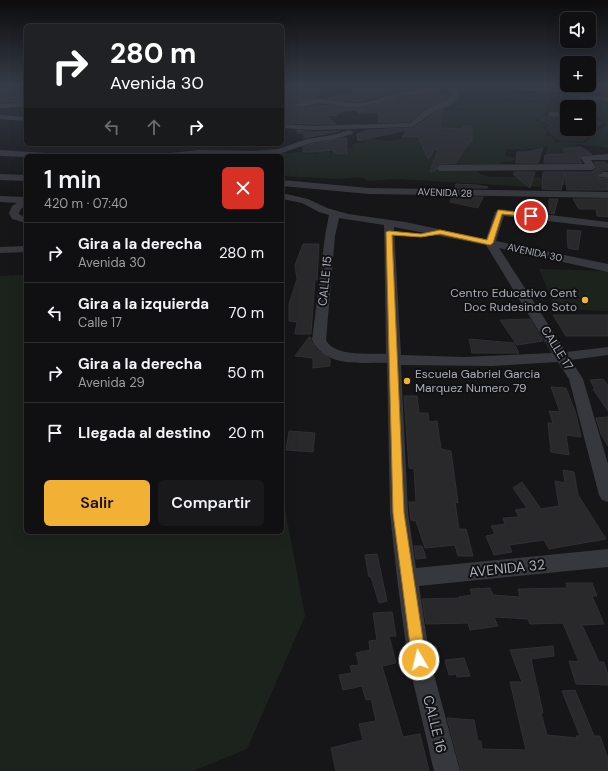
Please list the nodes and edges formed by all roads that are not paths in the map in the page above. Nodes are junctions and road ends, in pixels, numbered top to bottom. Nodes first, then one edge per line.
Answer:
1 (416, 122) edge
2 (284, 126) edge
3 (361, 127) junction
4 (0, 154) edge
5 (189, 154) edge
6 (220, 154) edge
7 (250, 154) edge
8 (24, 155) edge
9 (608, 157) edge
10 (440, 168) dead end
11 (0, 177) edge
12 (24, 178) edge
13 (284, 183) edge
14 (608, 195) edge
15 (284, 196) edge
16 (0, 199) edge
17 (24, 200) edge
18 (24, 202) edge
19 (335, 213) junction
20 (24, 219) edge
21 (608, 225) edge
22 (389, 228) junction
23 (490, 243) junction
24 (24, 249) edge
25 (0, 250) edge
26 (608, 268) edge
27 (608, 351) edge
28 (563, 358) junction
29 (393, 360) junction
30 (608, 495) edge
31 (608, 558) edge
32 (407, 578) junction
33 (447, 771) edge

1 - 3 street
2 - 3 street
3 - 7 street
4 - 8 street
5 - 6 street
9 - 10 street
11 - 12 street
13 - 14 street, AVENIDA 28
15 - 19 street, AVENIDA 30
16 - 17 street
18 - 20 street
19 - 22 street, AVENIDA 30
19 - 29 street, CALLE 15
21 - 23 street
22 - 23 street, AVENIDA 30
22 - 29 street, CALLE 16
23 - 26 street, AVENIDA 30
23 - 28 street, CALLE 17
24 - 25 street
27 - 28 street
28 - 29 street
28 - 30 street, CALLE 17
29 - 32 street, CALLE 16
31 - 32 street, AVENIDA 32
32 - 33 street, CALLE 16

